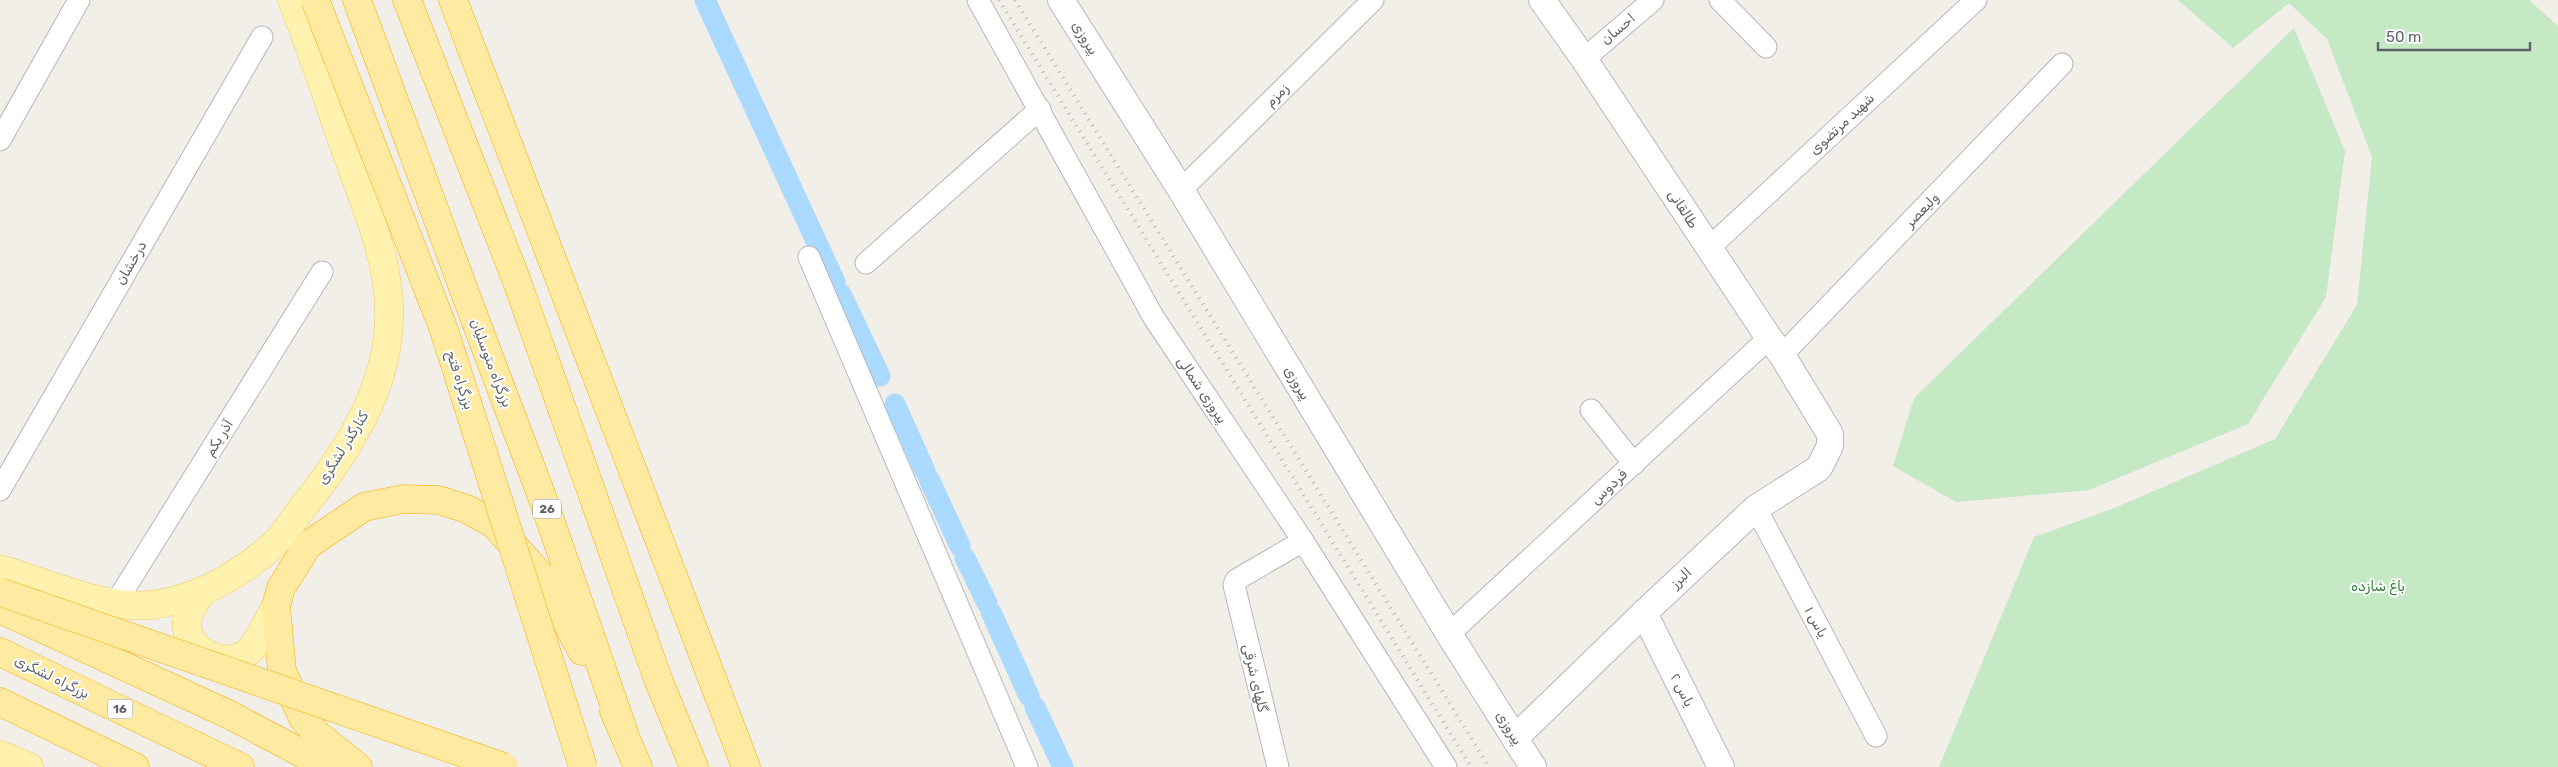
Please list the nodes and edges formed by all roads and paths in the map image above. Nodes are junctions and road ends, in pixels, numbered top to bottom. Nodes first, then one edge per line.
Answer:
1 (79, 0) edge
2 (292, 0) edge
3 (315, 0) edge
4 (357, 0) edge
5 (407, 0) edge
6 (453, 0) edge
7 (978, 0) edge
8 (1061, 0) edge
9 (1373, 0) edge
10 (1542, 0) edge
11 (1653, 0) edge
12 (1720, 0) edge
13 (1976, 0) edge
14 (262, 36) dead end
15 (1766, 46) dead end
16 (1584, 58) junction
17 (2062, 64) dead end
18 (1040, 108) junction
19 (0, 140) edge
20 (1181, 190) junction
21 (1709, 248) junction
22 (809, 256) dead end
23 (866, 263) dead end
24 (322, 272) dead end
25 (1775, 347) junction
26 (1591, 410) dead end
27 (1822, 420) joint
28 (1634, 464) junction
29 (0, 490) edge
30 (1756, 508) junction
31 (1302, 541) junction
32 (0, 569) edge
33 (0, 592) edge
34 (201, 593) junction
35 (115, 604) junction
36 (276, 606) junction
37 (0, 609) edge
38 (1644, 613) junction
39 (1449, 634) junction
40 (0, 652) edge
41 (0, 702) edge
42 (622, 727) junction
43 (1876, 736) dead end
44 (1516, 738) junction
45 (0, 755) edge
46 (29, 767) edge
47 (135, 767) edge
48 (240, 767) edge
49 (328, 767) edge
50 (358, 767) edge
51 (504, 767) edge
52 (583, 767) edge
53 (638, 767) edge
54 (694, 767) edge
55 (746, 767) edge
56 (1027, 767) edge
57 (1278, 767) edge
58 (1446, 767) edge
59 (1533, 767) edge
60 (1720, 767) edge

1 - 19 street
2 - 34 main road, کنارگذر لشگری
3 - 52 highway, بزرگراه فتح, bridge
4 - 42 highway, بزرگراه متوسلیان / 26
5 - 54 highway
6 - 55 highway
7 - 18 street, پیروزی شمالی
8 - 20 street, پیروزی
9 - 20 street, زمزم
10 - 16 street, طالقانی
11 - 16 street, احسان
12 - 15 street
13 - 21 street, شهید مرتضوی
14 - 29 street, درخشان
16 - 21 street, طالقانی
17 - 25 street, ولیعصر
18 - 23 street
18 - 31 street, پیروزی شمالی
20 - 39 street, پیروزی
21 - 25 street, طالقانی
22 - 56 street
24 - 35 street, آذر یکم
25 - 27 street, طالقانی
25 - 28 street, فردوس
26 - 28 street
27 - 30 street, البرز
28 - 39 street, فردوس
30 - 38 street, البرز
30 - 43 street, یاس ۱
31 - 57 street, گلهای شرقی
31 - 58 street, پیروزی شمالی
32 - 35 main road, کنارگذر لشگری
33 - 51 highway, bridge
34 - 35 main road, کنارگذر لشگری
34 - 36 main road
36 - 42 highway
36 - 50 highway
37 - 49 highway
38 - 44 street, البرز
38 - 60 street, یاس ۲
39 - 44 street, پیروزی
40 - 48 highway, بزرگراه لشگری / 16
41 - 47 highway
42 - 53 highway, 26
44 - 59 street, پیروزی
45 - 46 main road

